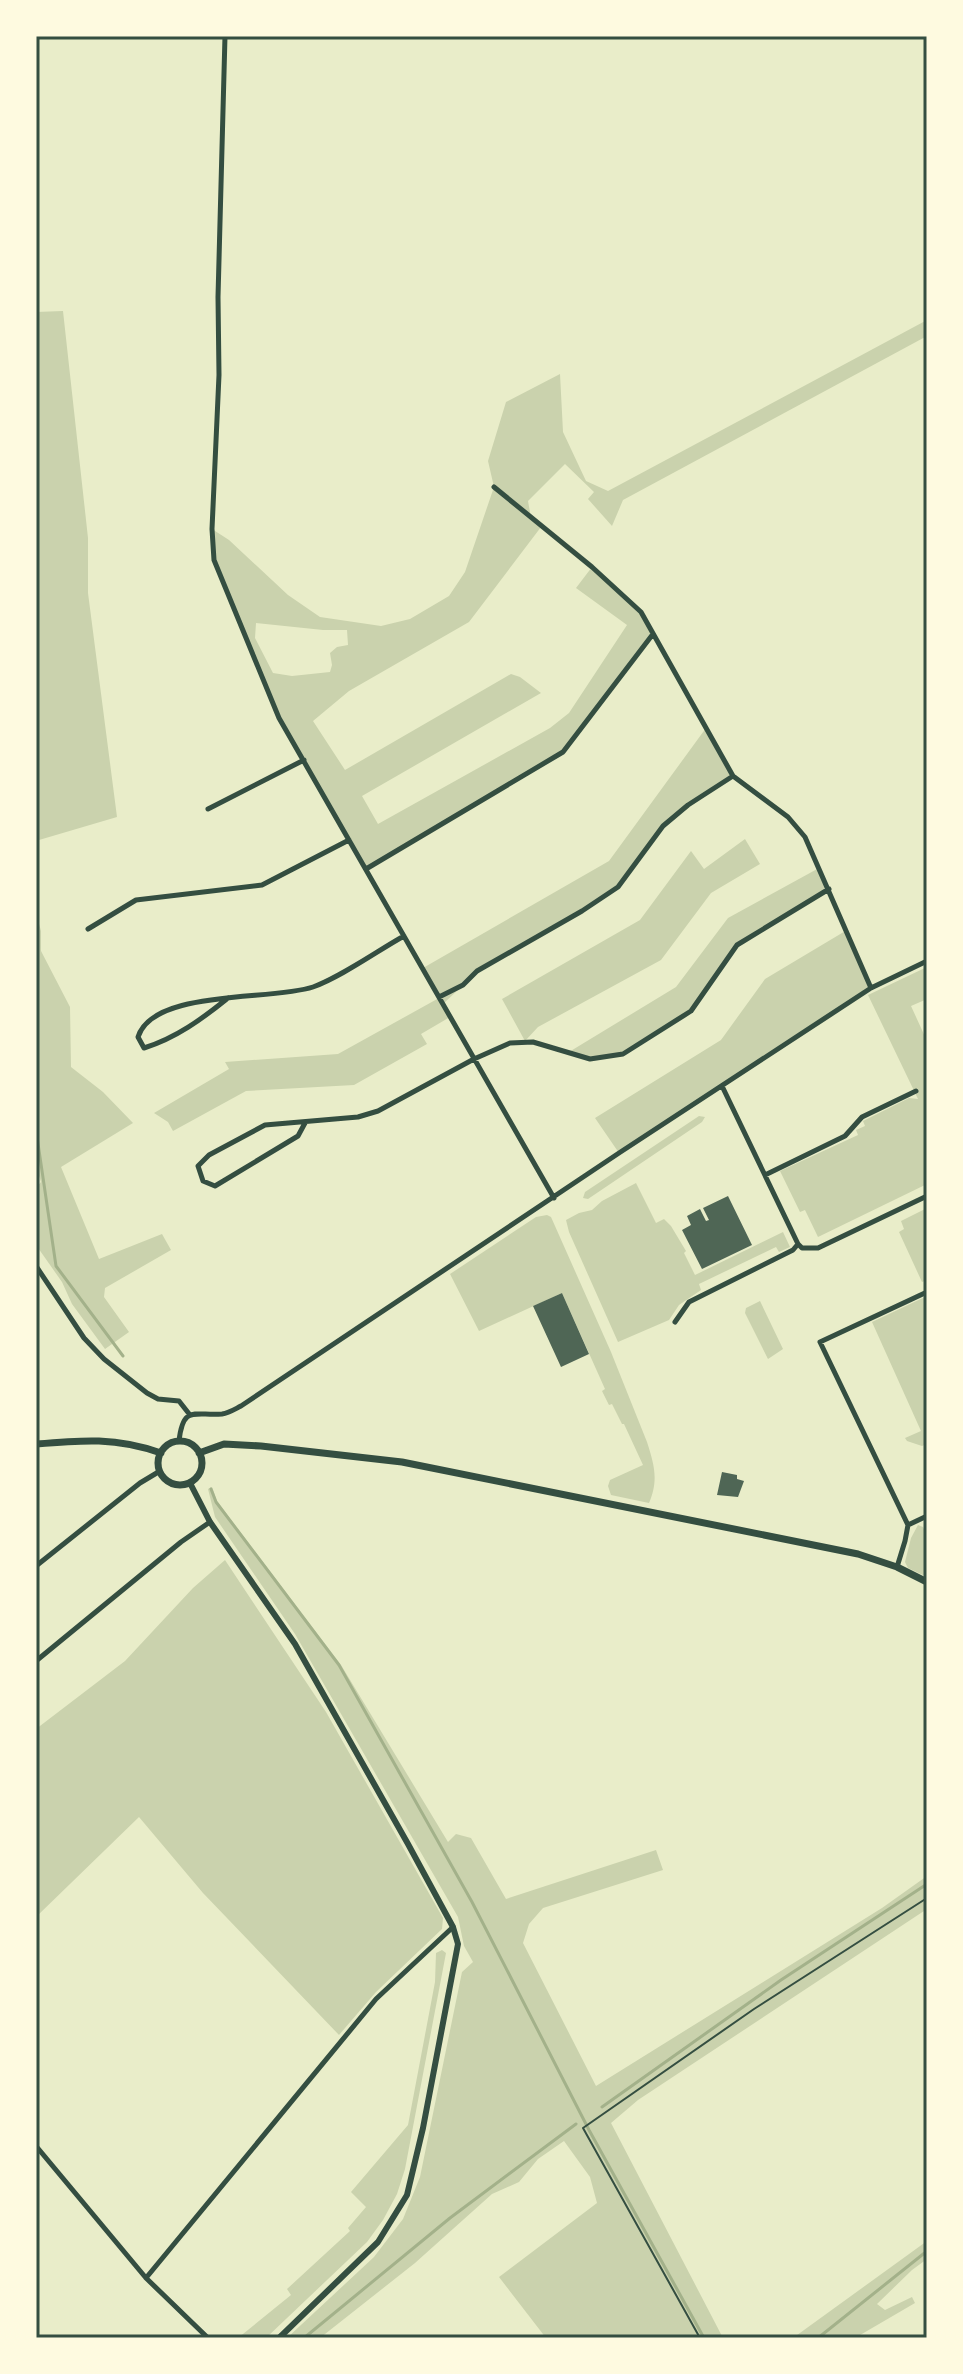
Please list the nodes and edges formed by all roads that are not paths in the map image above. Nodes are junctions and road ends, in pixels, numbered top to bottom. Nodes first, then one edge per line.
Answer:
1 (225, 36) edge
2 (494, 487) dead end
3 (653, 634) junction
4 (304, 760) junction
5 (733, 776) junction
6 (208, 809) dead end
7 (349, 840) junction
8 (366, 869) junction
9 (829, 889) junction
10 (88, 929) dead end
11 (404, 936) junction
12 (927, 961) edge
13 (871, 988) junction
14 (439, 997) junction
15 (228, 998) junction
16 (474, 1059) junction
17 (722, 1086) junction
18 (916, 1091) dead end
19 (305, 1123) junction
20 (765, 1175) junction
21 (927, 1196) edge
22 (554, 1198) junction
23 (800, 1246) junction
24 (36, 1266) edge
25 (927, 1292) edge
26 (675, 1322) dead end
27 (190, 1415) junction
28 (179, 1441) junction
29 (36, 1444) edge
30 (161, 1453) junction
31 (199, 1453) junction
32 (160, 1471) junction
33 (190, 1483) junction
34 (927, 1516) edge
35 (210, 1522) junction
36 (908, 1525) junction
37 (36, 1566) edge
38 (897, 1567) junction
39 (927, 1582) edge
40 (36, 1661) edge
41 (453, 1927) junction
42 (36, 2146) edge
43 (146, 2278) junction
44 (208, 2338) edge
45 (279, 2338) edge

1 - 4 street
2 - 3 street
3 - 5 street
3 - 8 street
4 - 6 street
4 - 7 street
5 - 9 street
5 - 14 street
7 - 8 street
7 - 10 street
8 - 11 street
9 - 13 street
9 - 16 street
11 - 14 street
11 - 15 street
12 - 13 street
13 - 17 street
14 - 16 street
15 - 15 street
16 - 19 street
16 - 22 street
17 - 20 street
17 - 22 street
18 - 20 street
19 - 19 street
20 - 23 street
21 - 23 street
22 - 27 street
23 - 26 street
24 - 27 street
25 - 36 street
27 - 28 street
28 - 30 main road
28 - 31 main road
29 - 30 main road
30 - 32 main road
31 - 33 main road
31 - 38 main road
32 - 33 main road
32 - 37 street
33 - 35 street
34 - 36 street
35 - 40 street
35 - 41 street
36 - 38 street
38 - 39 main road
41 - 43 street
41 - 45 street
42 - 43 street
43 - 44 street

